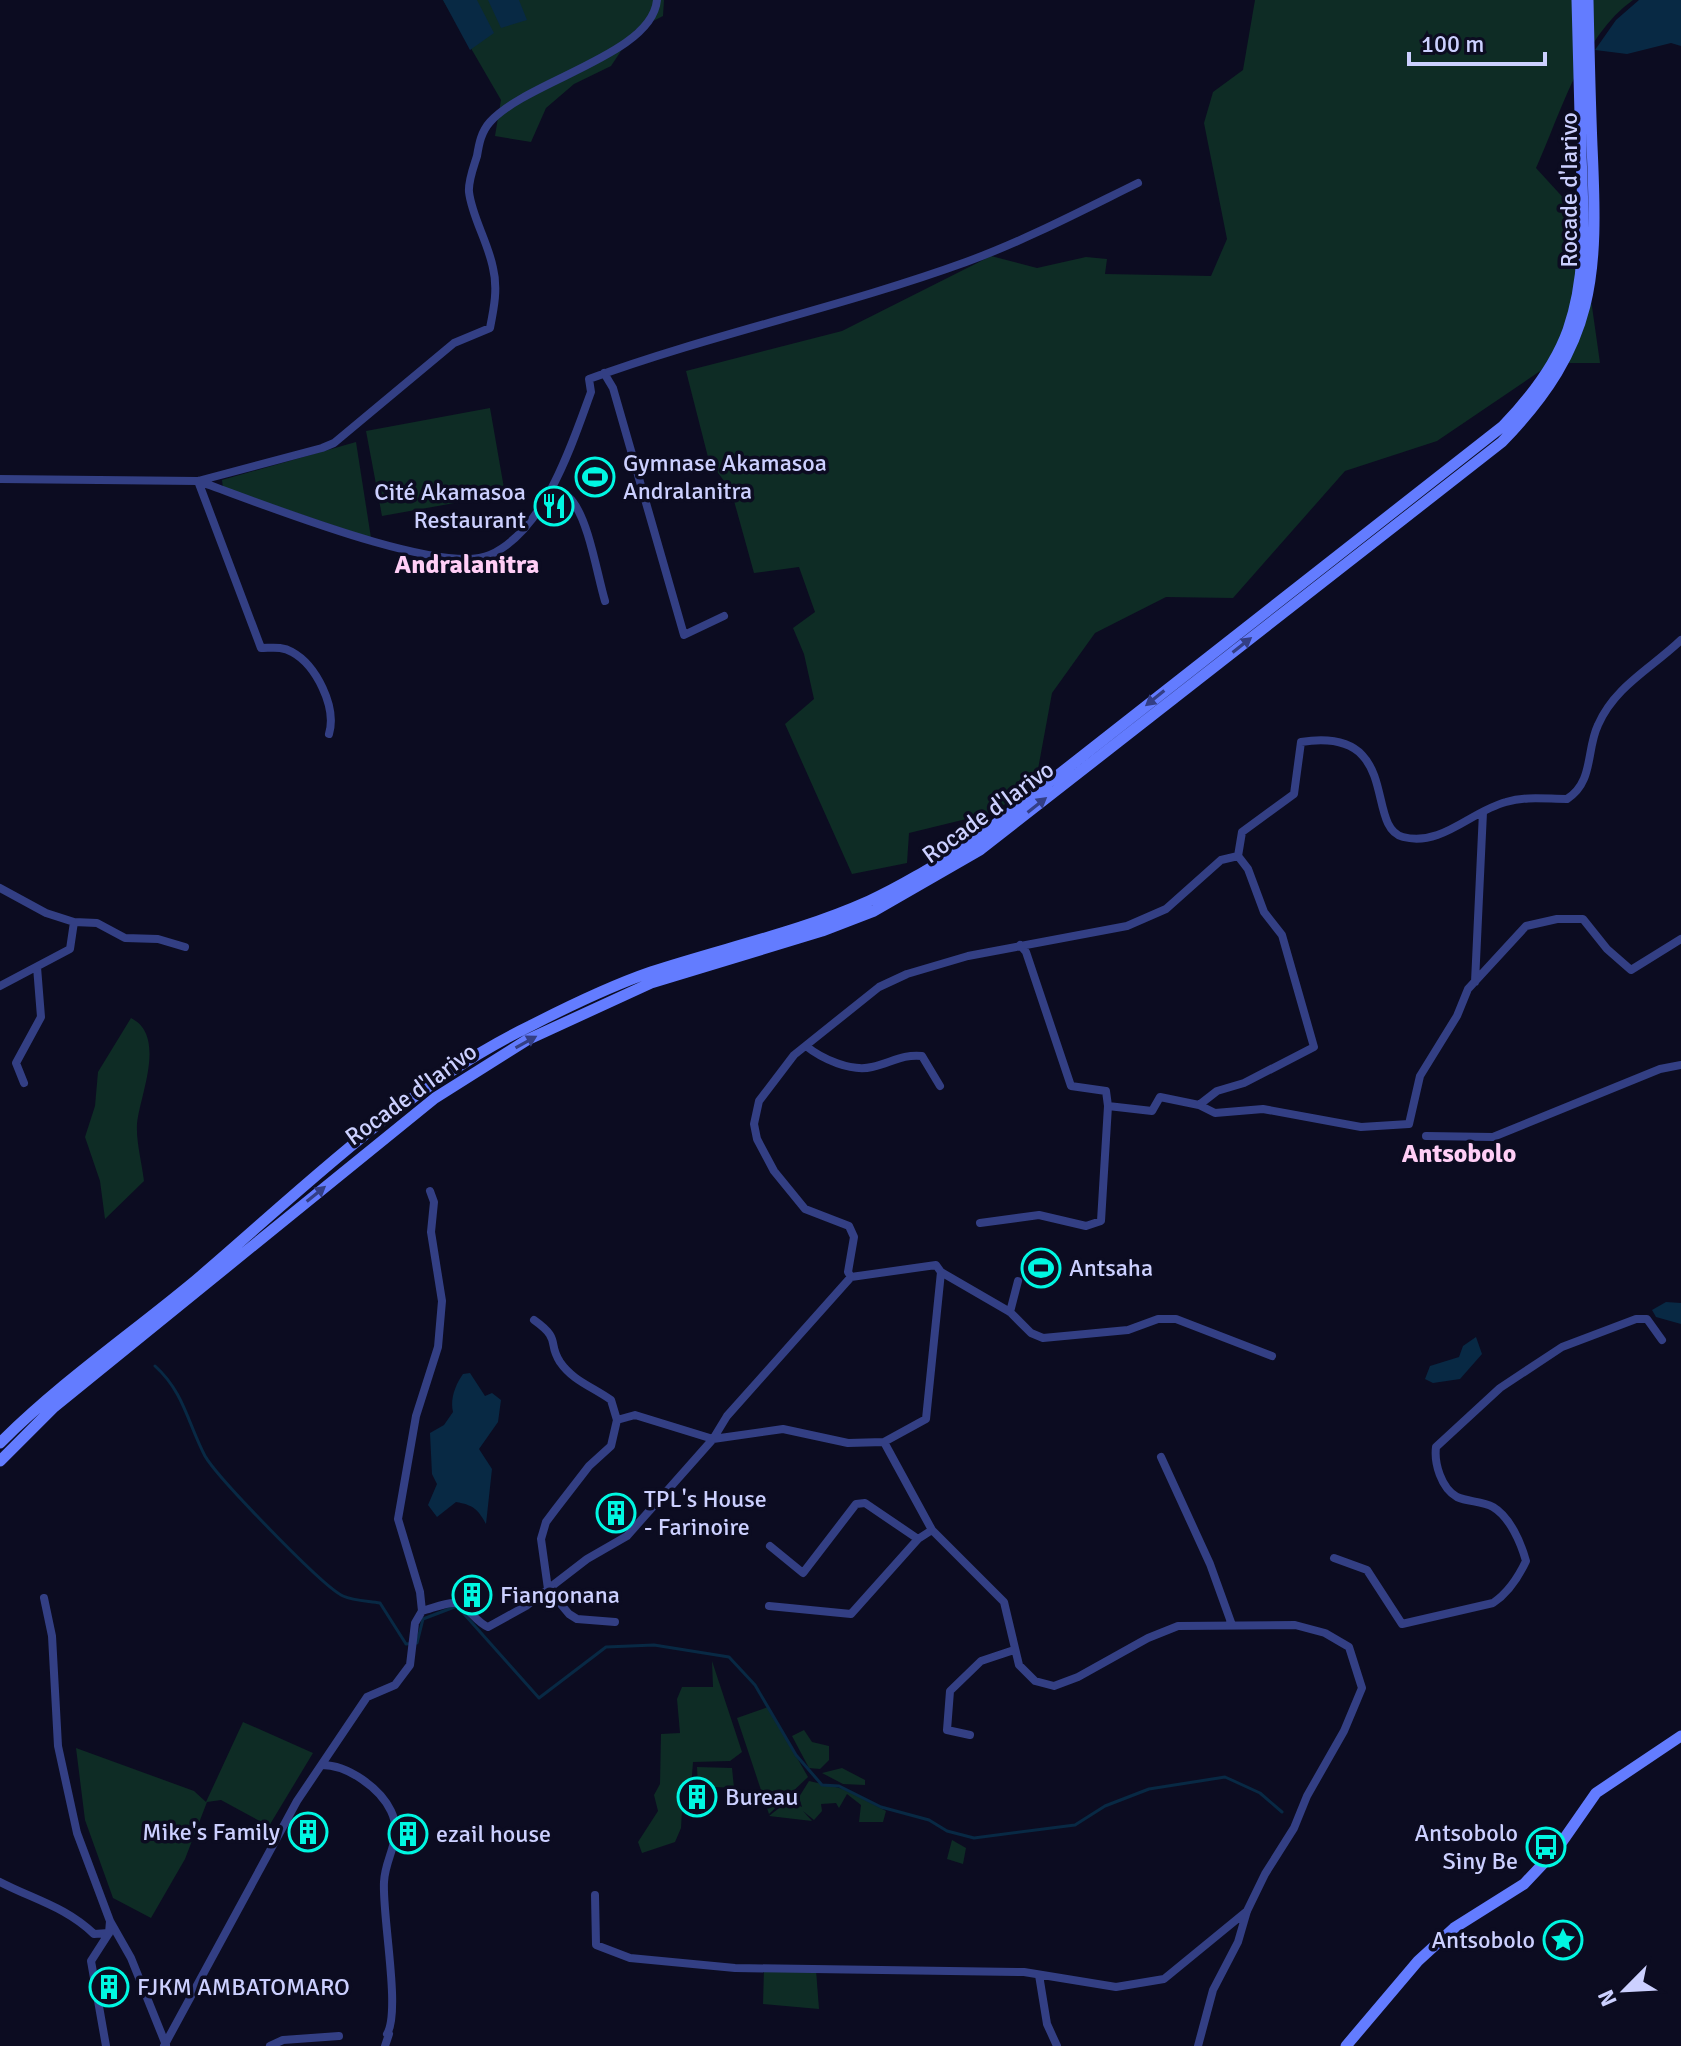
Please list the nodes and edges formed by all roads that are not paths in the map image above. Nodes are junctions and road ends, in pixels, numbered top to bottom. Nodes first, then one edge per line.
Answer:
1 (657, 0) edge
2 (1577, 0) edge
3 (1588, 0) edge
4 (1138, 183) dead end
5 (604, 373) junction
6 (0, 479) edge
7 (198, 481) junction
8 (550, 492) junction
9 (605, 601) dead end
10 (724, 616) dead end
11 (1681, 640) edge
12 (329, 734) dead end
13 (1483, 812) junction
14 (1238, 856) junction
15 (0, 888) edge
16 (74, 922) junction
17 (1681, 939) edge
18 (1020, 945) junction
19 (185, 947) dead end
20 (37, 967) junction
21 (1475, 982) junction
22 (0, 986) edge
23 (806, 1046) junction
24 (1681, 1065) edge
25 (24, 1083) dead end
26 (940, 1086) dead end
27 (1199, 1105) junction
28 (1108, 1106) junction
29 (1426, 1136) dead end
30 (430, 1191) dead end
31 (980, 1223) dead end
32 (941, 1272) junction
33 (851, 1277) junction
34 (1018, 1281) dead end
35 (1010, 1312) junction
36 (534, 1320) dead end
37 (1662, 1340) dead end
38 (1272, 1356) dead end
39 (617, 1420) junction
40 (713, 1439) junction
41 (884, 1442) junction
42 (0, 1443) edge
43 (1161, 1457) dead end
44 (0, 1461) edge
45 (932, 1530) junction
46 (918, 1539) junction
47 (770, 1546) dead end
48 (1334, 1558) dead end
49 (548, 1589) junction
50 (44, 1598) dead end
51 (769, 1606) dead end
52 (422, 1611) junction
53 (615, 1622) dead end
54 (1232, 1625) junction
55 (1014, 1650) junction
56 (970, 1735) dead end
57 (1681, 1736) edge
58 (322, 1765) junction
59 (0, 1882) edge
60 (595, 1895) dead end
61 (1247, 1911) junction
62 (110, 1921) junction
63 (109, 1933) junction
64 (1039, 1975) junction
65 (339, 2036) dead end
66 (106, 2046) edge
67 (166, 2046) edge
68 (270, 2046) edge
69 (385, 2046) edge
70 (1057, 2046) edge
71 (1198, 2046) edge
72 (1346, 2046) edge

1 - 7 street
2 -> 42 main road, Rocade d'Iarivo
44 -> 3 main road, Rocade d'Iarivo
4 - 5 street
5 - 8 street
5 - 10 street
6 - 7 street
7 - 8 street
7 - 12 street
8 - 9 street
11 - 13 street
13 - 14 street
13 - 21 street
14 - 18 street
14 - 27 street
15 - 16 street
16 - 19 street
16 - 20 street
17 - 21 street
18 - 23 street
18 - 28 street
20 - 22 street
20 - 25 street
21 - 27 street
23 - 26 street
23 - 33 street
24 - 29 street
27 - 28 street
28 - 31 street
30 - 52 street
32 - 33 street
32 - 35 street
32 - 41 street
33 - 40 street
34 - 35 street
35 - 38 street
36 - 39 street
37 - 48 street
39 - 40 street
39 - 49 street
40 - 41 street
40 - 49 street
41 - 45 street
43 - 54 street
45 - 46 street
45 - 55 street
46 - 47 street
46 - 51 street
49 - 52 street
49 - 53 street
50 - 62 street
52 - 58 street
54 - 55 street
54 - 61 street
55 - 56 street
57 - 72 main road
58 - 67 street
58 - 69 street
59 - 63 street
60 - 64 street
61 - 64 street
61 - 71 street
62 - 63 street
62 - 67 street
63 - 66 street
64 - 70 street
65 - 68 street

